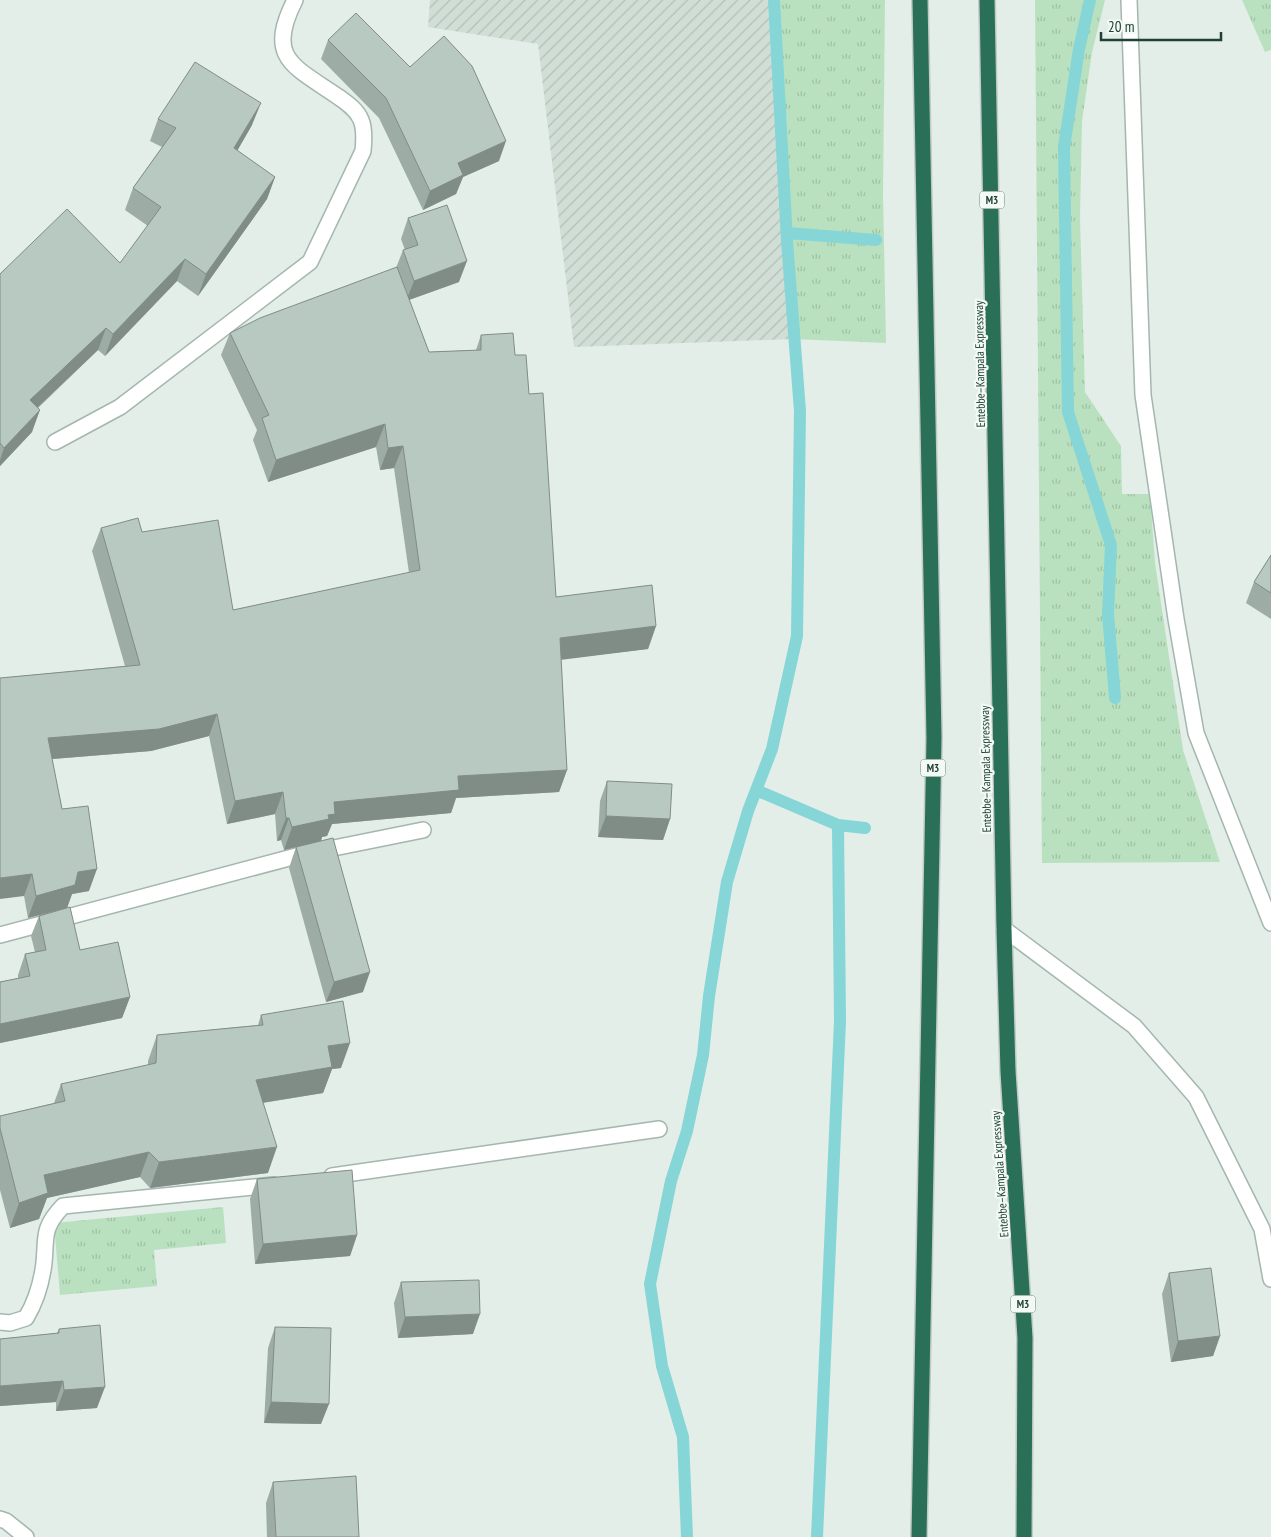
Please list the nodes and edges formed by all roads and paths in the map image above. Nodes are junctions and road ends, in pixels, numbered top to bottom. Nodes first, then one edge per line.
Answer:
1 (295, 0) edge
2 (920, 0) edge
3 (987, 0) edge
4 (1129, 0) edge
5 (55, 442) dead end
6 (424, 830) dead end
7 (1271, 923) edge
8 (1004, 929) junction
9 (0, 935) edge
10 (659, 1129) dead end
11 (321, 1178) edge
12 (292, 1182) edge
13 (1271, 1279) edge
14 (0, 1322) edge
15 (0, 1520) edge
16 (26, 1537) edge
17 (920, 1537) edge
18 (1024, 1537) edge

1 - 5 street
2 - 17 highway, M3
3 - 8 highway, Entebbe–Kampala Expressway / M3
4 - 7 street
6 - 9 street
8 - 13 street
8 - 18 highway, Entebbe–Kampala Expressway / M3
10 - 11 street
12 - 14 street
15 - 16 street

